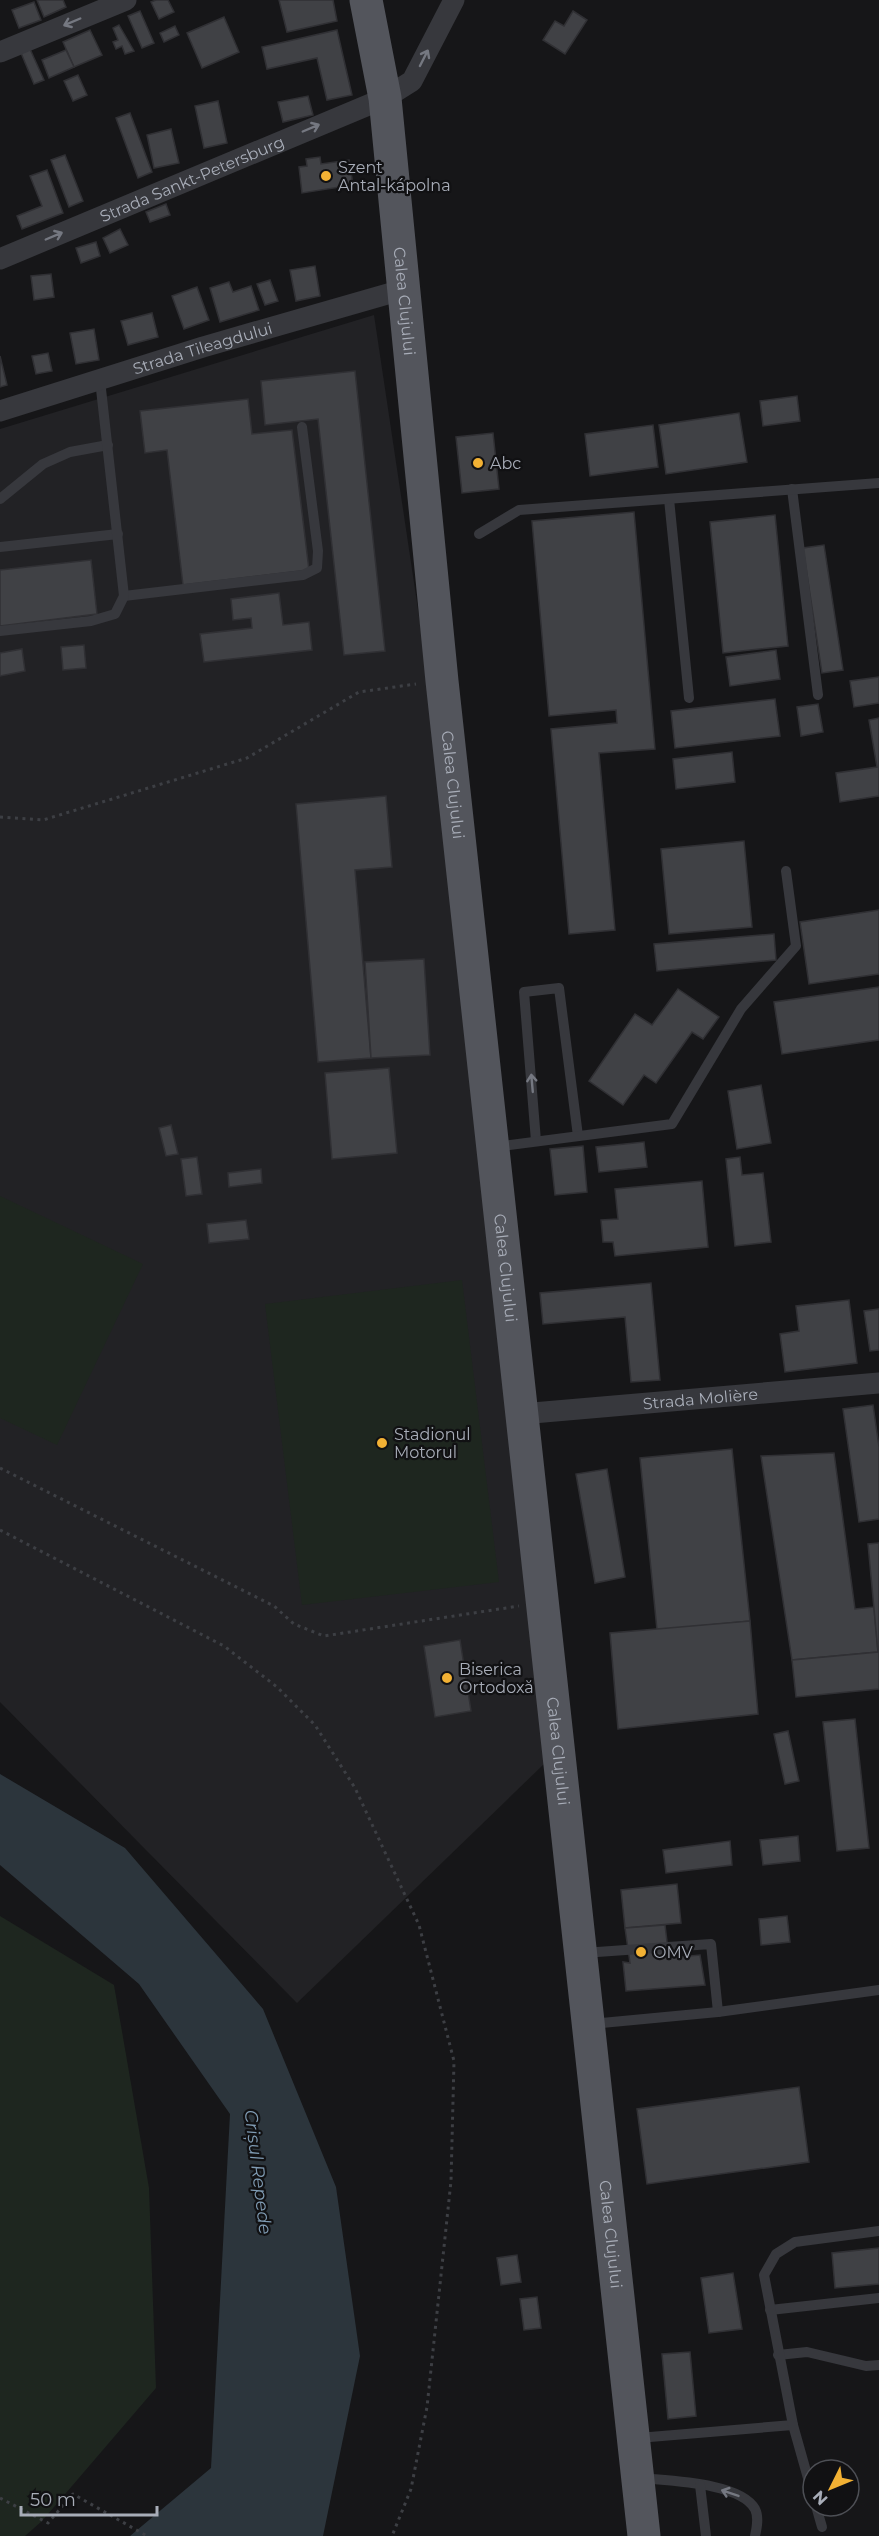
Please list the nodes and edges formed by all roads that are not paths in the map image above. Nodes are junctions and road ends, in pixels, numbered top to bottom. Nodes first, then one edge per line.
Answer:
1 (126, 0) edge
2 (366, 0) edge
3 (454, 0) edge
4 (0, 52) edge
5 (385, 98) junction
6 (0, 259) edge
7 (405, 290) junction
8 (100, 380) junction
9 (0, 411) edge
10 (302, 427) dead end
11 (108, 445) junction
12 (879, 483) edge
13 (792, 489) junction
14 (669, 499) junction
15 (0, 500) edge
16 (118, 534) junction
17 (479, 534) dead end
18 (0, 547) edge
19 (124, 596) junction
20 (0, 631) edge
21 (818, 695) dead end
22 (688, 698) dead end
23 (786, 871) dead end
24 (578, 1136) junction
25 (536, 1141) junction
26 (492, 1147) junction
27 (879, 1383) edge
28 (521, 1414) junction
29 (579, 1953) junction
30 (879, 1990) edge
31 (718, 2012) junction
32 (587, 2024) junction
33 (879, 2231) edge
34 (879, 2298) edge
35 (770, 2310) junction
36 (778, 2355) junction
37 (879, 2365) edge
38 (793, 2425) junction
39 (633, 2438) junction
40 (802, 2458) edge
41 (637, 2478) junction
42 (700, 2485) junction
43 (819, 2518) edge
44 (822, 2527) dead end
45 (644, 2536) edge
46 (706, 2536) edge
47 (755, 2536) edge

1 -> 4 street
2 - 5 main road, Calea Clujului
5 -> 3 street, Strada Sankt-Petersburg
6 -> 5 street, Strada Sankt-Petersburg
5 - 7 main road, Calea Clujului
7 - 8 street, Strada Tileagdului
7 - 26 main road, Calea Clujului
8 - 9 street, Strada Tileagdului
8 - 11 lane
10 - 19 lane
11 - 15 lane
11 - 16 lane
12 - 13 lane
13 - 14 lane
13 - 21 lane
14 - 17 lane
14 - 22 lane
16 - 18 lane
16 - 19 lane
19 - 20 lane
23 - 24 lane
24 - 25 lane
25 -> 24 lane
25 - 26 lane
26 - 28 main road, Calea Clujului
27 - 28 street, Strada Molière
28 - 29 main road, Calea Clujului
29 - 31 lane
29 - 32 main road, Calea Clujului
30 - 31 lane
31 - 32 lane
32 - 39 main road, Calea Clujului
33 - 35 lane
34 - 35 lane
35 - 36 lane
36 - 37 lane
36 - 38 lane
38 - 39 lane
38 - 40 lane
39 - 41 main road, Calea Clujului
41 - 42 lane
41 - 45 main road, Calea Clujului
42 - 46 lane
47 -> 42 lane
43 - 44 lane

